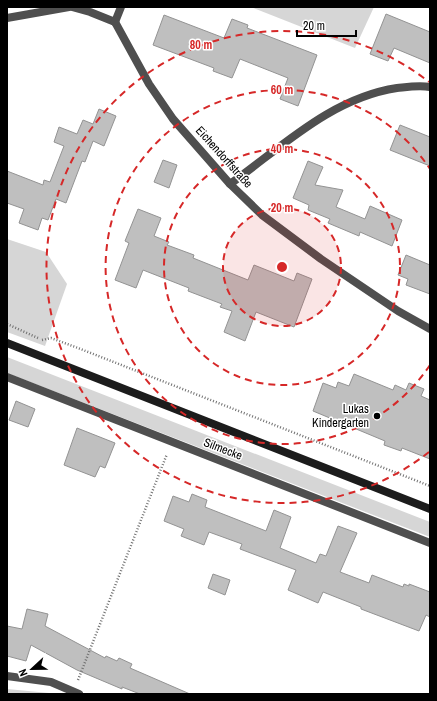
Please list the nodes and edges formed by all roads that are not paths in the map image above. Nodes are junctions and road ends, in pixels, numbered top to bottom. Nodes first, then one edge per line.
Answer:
1 (69, 7) edge
2 (72, 7) edge
3 (122, 7) edge
4 (7, 18) edge
5 (115, 22) junction
6 (430, 87) edge
7 (230, 184) junction
8 (430, 329) edge
9 (7, 343) edge
10 (7, 377) edge
11 (430, 509) edge
12 (430, 543) edge
13 (7, 676) edge
14 (76, 693) edge

1 - 4 street
2 - 5 street
3 - 5 street
5 - 7 street, Eichendorffstraße
6 - 7 street
7 - 8 street, Eichendorffstraße
9 - 11 main road, Silmecke
10 - 12 street, Silmecke
13 - 14 street

